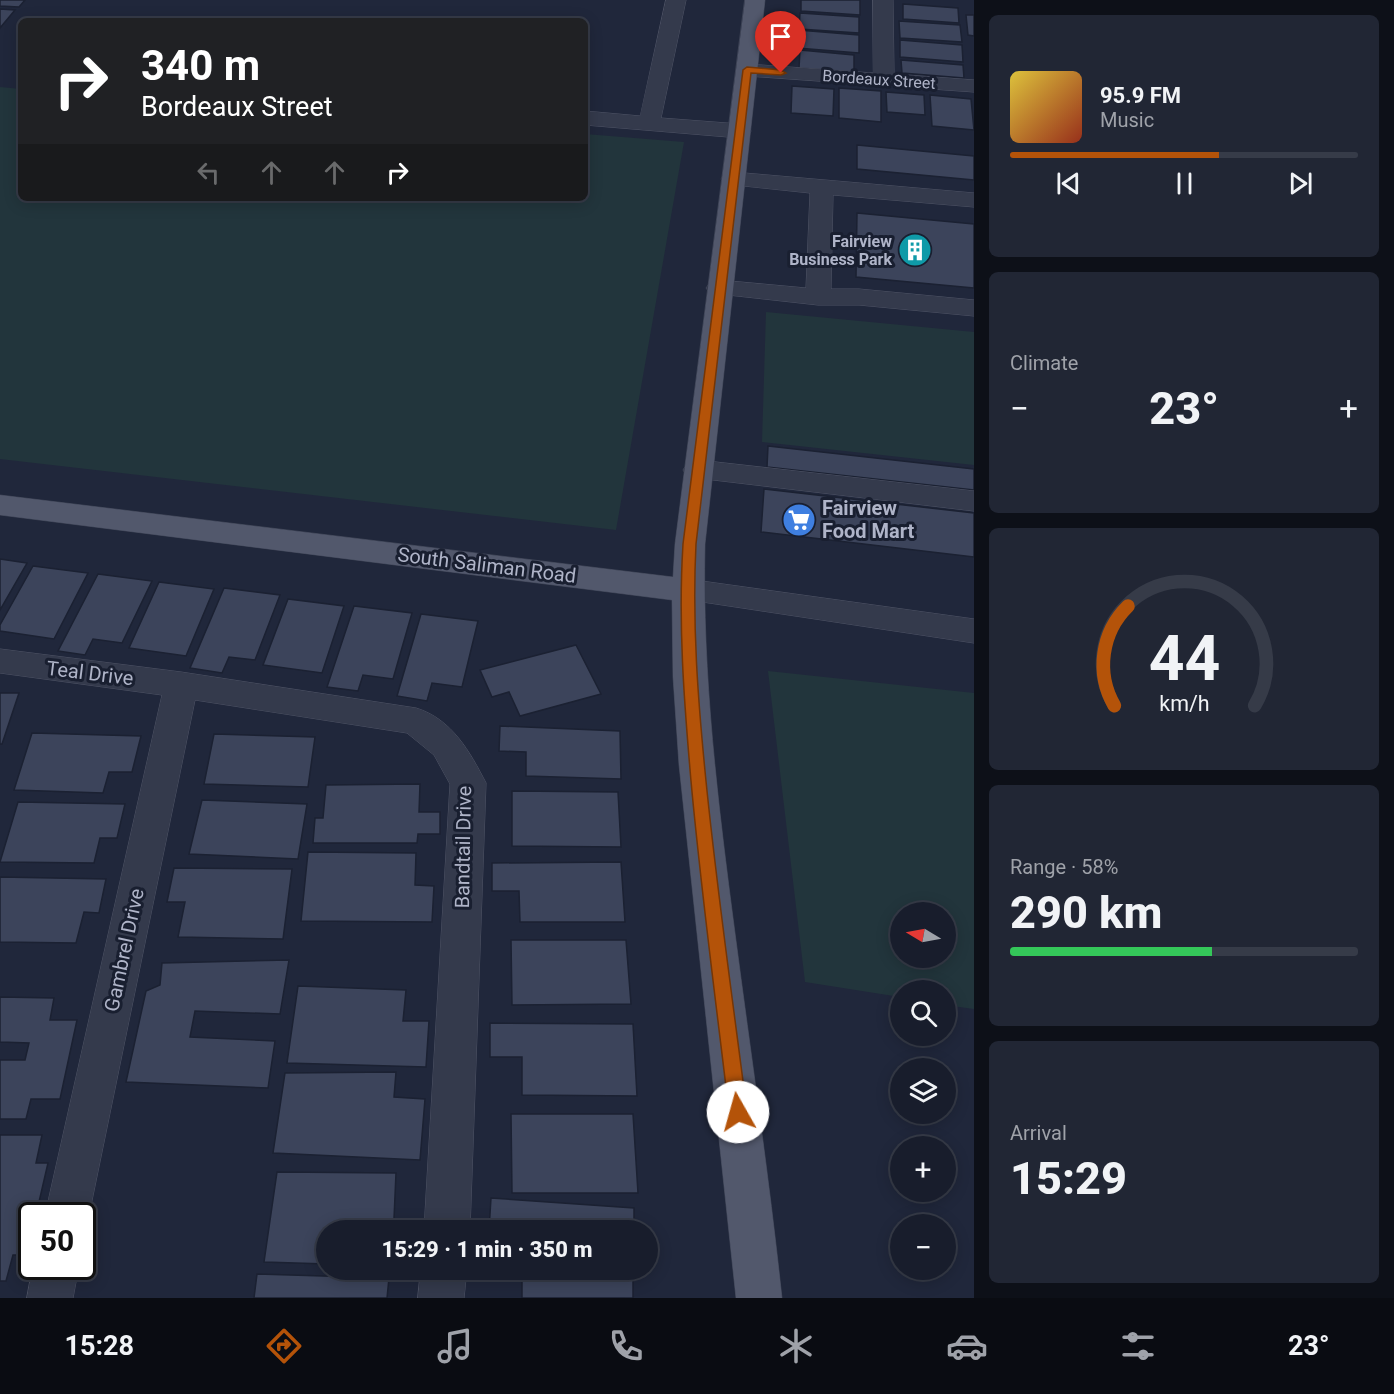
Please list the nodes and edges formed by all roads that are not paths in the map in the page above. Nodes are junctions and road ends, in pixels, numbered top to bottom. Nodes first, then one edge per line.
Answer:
1 (676, 0) edge
2 (755, 0) edge
3 (883, 0) edge
4 (747, 70) junction
5 (883, 79) junction
6 (974, 86) edge
7 (588, 118) edge
8 (649, 123) junction
9 (740, 131) junction
10 (734, 179) junction
11 (822, 187) junction
12 (974, 200) edge
13 (719, 288) junction
14 (818, 297) junction
15 (974, 309) edge
16 (698, 470) junction
17 (974, 501) edge
18 (0, 505) edge
19 (687, 590) junction
20 (974, 631) edge
21 (0, 661) edge
22 (181, 685) junction
23 (70, 1202) edge
24 (447, 1220) edge
25 (53, 1280) edge
26 (443, 1280) edge
27 (50, 1298) edge
28 (441, 1298) edge
29 (759, 1298) edge

1 - 8 street
2 - 4 main road
3 - 5 street
4 - 5 street, Bordeaux Street
4 - 9 main road
5 - 6 street, Bordeaux Street
7 - 8 street
8 - 9 street
9 - 10 main road
10 - 11 street
10 - 13 main road
11 - 12 street
11 - 14 street
13 - 14 street
13 - 16 main road
14 - 15 street
16 - 17 street
16 - 19 main road
18 - 19 main road, South Saliman Road
19 - 20 street, South Saliman Road
19 - 29 main road
21 - 22 street, Teal Drive
22 - 23 street, Gambrel Drive
22 - 24 street, Bandtail Drive
25 - 27 street
26 - 28 street

